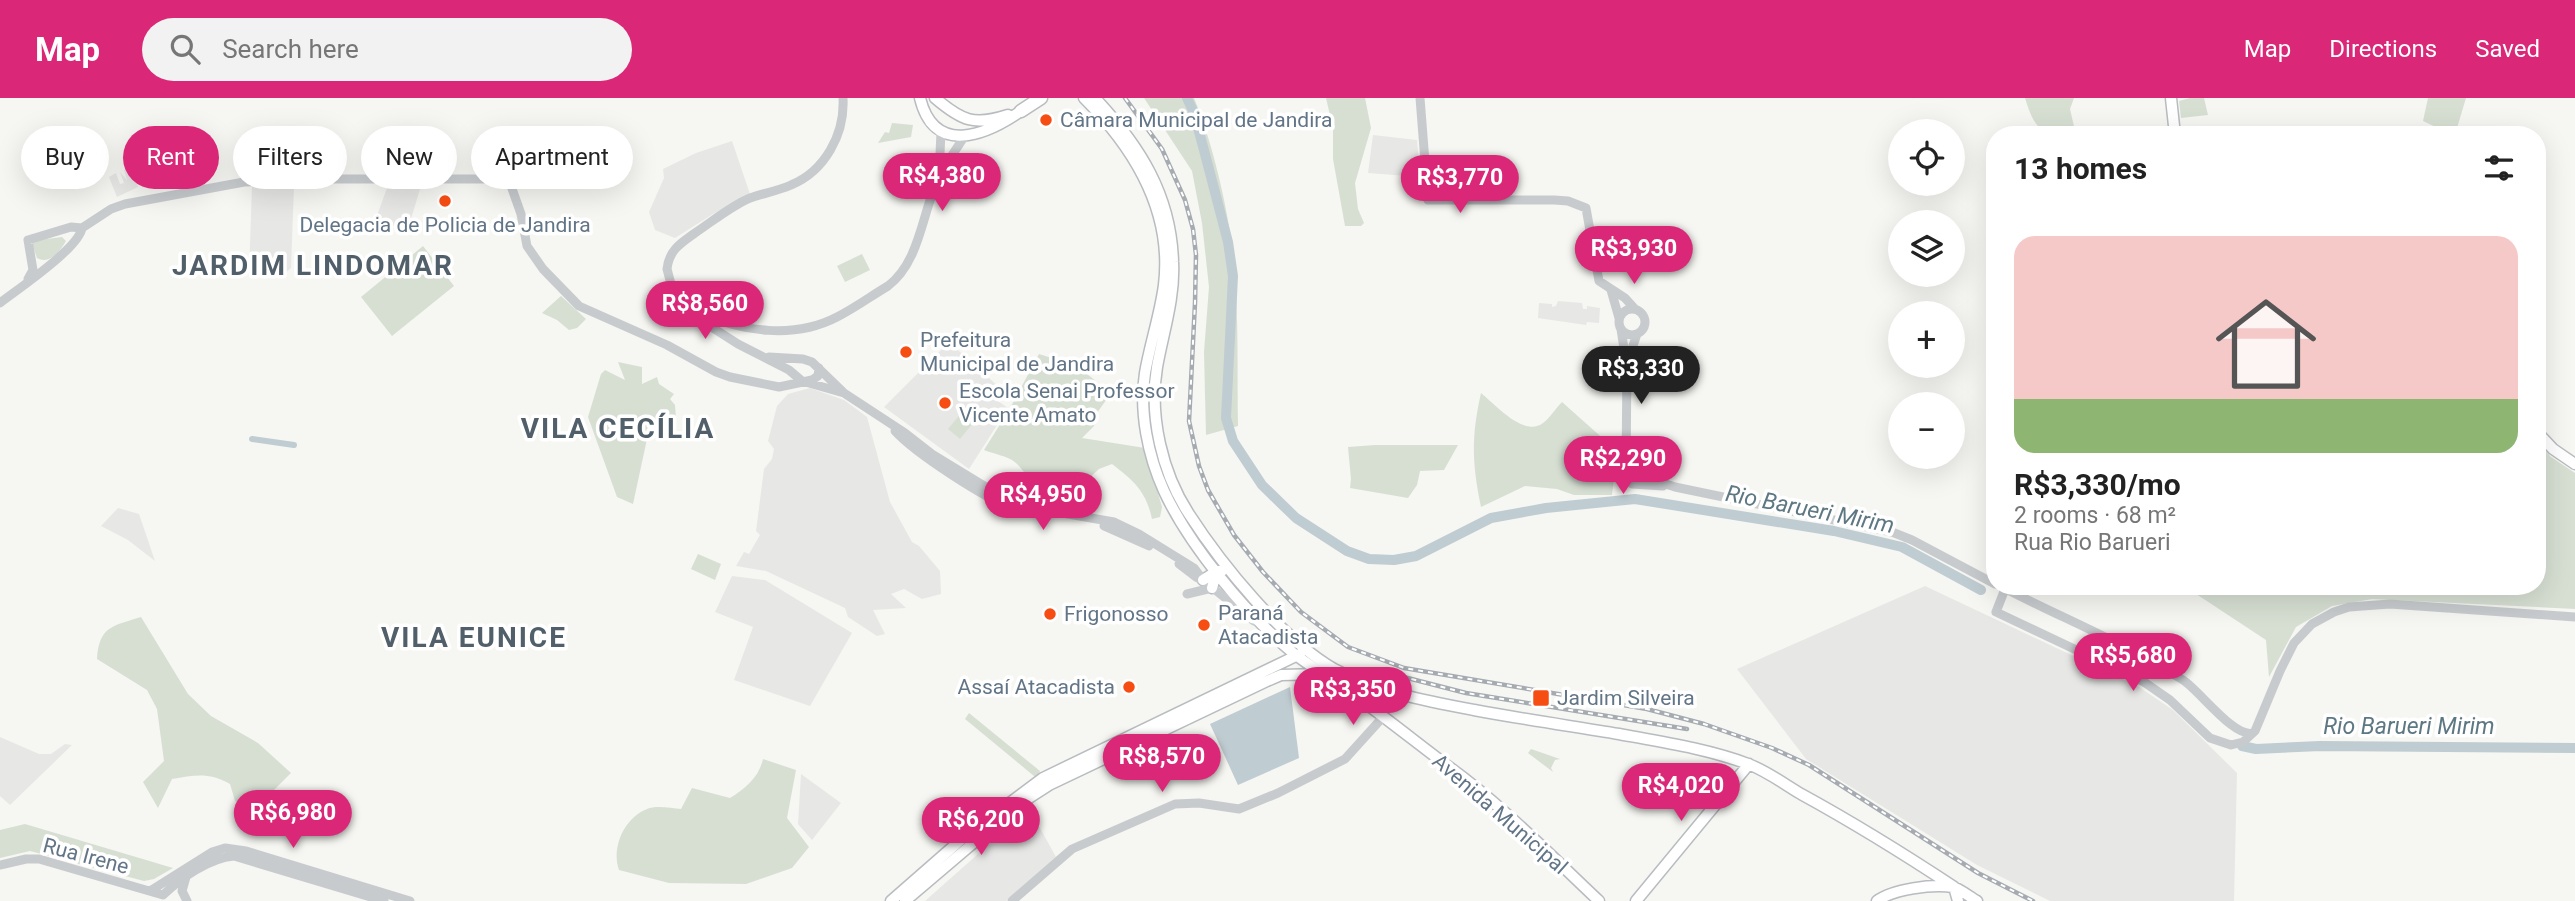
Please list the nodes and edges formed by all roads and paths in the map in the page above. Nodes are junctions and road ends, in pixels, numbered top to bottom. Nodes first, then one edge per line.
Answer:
1 (844, 98) edge
2 (920, 98) edge
3 (935, 98) edge
4 (1041, 98) edge
5 (1084, 98) edge
6 (1095, 98) edge
7 (1420, 98) edge
8 (2171, 98) edge
9 (1021, 111) junction
10 (956, 116) junction
11 (970, 121) junction
12 (2174, 126) edge
13 (941, 132) junction
14 (964, 137) junction
15 (938, 180) junction
16 (82, 228) junction
17 (61, 231) junction
18 (68, 248) junction
19 (30, 254) junction
20 (53, 262) junction
21 (26, 284) junction
22 (1611, 290) junction
23 (0, 303) edge
24 (1635, 309) junction
25 (696, 311) junction
26 (1619, 318) junction
27 (747, 327) junction
28 (1621, 329) junction
29 (760, 330) junction
30 (1637, 334) junction
31 (737, 344) junction
32 (750, 350) junction
33 (764, 357) junction
34 (803, 359) junction
35 (1627, 363) junction
36 (820, 368) junction
37 (792, 373) junction
38 (807, 383) junction
39 (786, 386) junction
40 (844, 393) junction
41 (1143, 402) junction
42 (2546, 442) edge
43 (1626, 449) junction
44 (1165, 463) junction
45 (2575, 464) edge
46 (1675, 487) junction
47 (1183, 515) junction
48 (1209, 561) junction
49 (1217, 571) junction
50 (1236, 576) junction
51 (1201, 578) junction
52 (1986, 579) edge
53 (2001, 595) edge
54 (2018, 595) edge
55 (2575, 617) edge
56 (1263, 625) junction
57 (1283, 644) junction
58 (1310, 652) junction
59 (1296, 655) junction
60 (1281, 663) junction
61 (1326, 671) junction
62 (1384, 717) junction
63 (2253, 733) junction
64 (1749, 764) junction
65 (0, 865) edge
66 (186, 877) junction
67 (1954, 887) junction
68 (150, 891) junction
69 (187, 901) edge
70 (384, 901) edge
71 (410, 901) edge
72 (891, 901) edge
73 (905, 901) edge
74 (1012, 901) edge
75 (1599, 901) edge
76 (1636, 901) edge
77 (1877, 901) edge
78 (1958, 901) edge
79 (1977, 901) edge

1 - 25 street
2 - 13 main road
3 - 10 main road
4 - 9 highway
5 - 41 main road
6 - 44 main road
7 - 22 street
8 - 12 main road
9 - 11 main road
9 - 14 main road
10 - 11 main road
10 - 13 main road
11 - 14 main road
13 - 14 main road
13 - 15 street
14 - 15 street
15 - 29 street
16 - 17 street
16 - 18 street
16 - 39 street
17 - 18 street
17 - 19 street
18 - 20 street
19 - 20 street
19 - 21 street
20 - 21 street
21 - 23 street
22 - 24 street
22 - 26 street
24 - 26 street
24 - 30 street
25 - 27 street
25 - 31 street
26 - 28 street
27 - 29 street
27 - 31 street
28 - 30 street
28 - 35 street
29 - 32 street
30 - 35 street
31 - 32 street
32 - 33 street
33 - 34 street
33 - 37 street
34 - 36 street
34 - 37 street
35 - 43 street
36 - 38 street
36 - 40 street
37 - 38 street
37 - 39 street
38 - 39 street
38 - 40 street
40 - 51 street
41 - 44 main road
41 - 47 main road
42 - 45 main road
43 - 46 street
43 - 46 street
44 - 47 main road
46 - 52 street
47 - 48 main road
47 - 50 main road
48 - 49 main road
48 - 51 main road
49 - 50 main road
49 - 51 main road
49 - 56 main road
50 - 58 main road
51 - 56 street
53 - 63 street
54 - 63 street
55 - 63 street
56 - 57 main road
57 - 59 main road
57 - 60 main road
58 - 59 main road
58 - 61 main road
59 - 60 main road
59 - 61 main road
60 - 72 main road
61 - 62 main road, Avenida Municipal
61 - 64 main road
61 - 73 main road
62 - 74 street
62 - 75 main road, Avenida Municipal
64 - 67 main road
64 - 76 main road
65 - 68 street, Rua Irene
66 - 68 street, Rua Irene
66 - 69 street
66 - 70 street
67 - 77 main road
67 - 78 main road
67 - 79 main road
68 - 71 street

